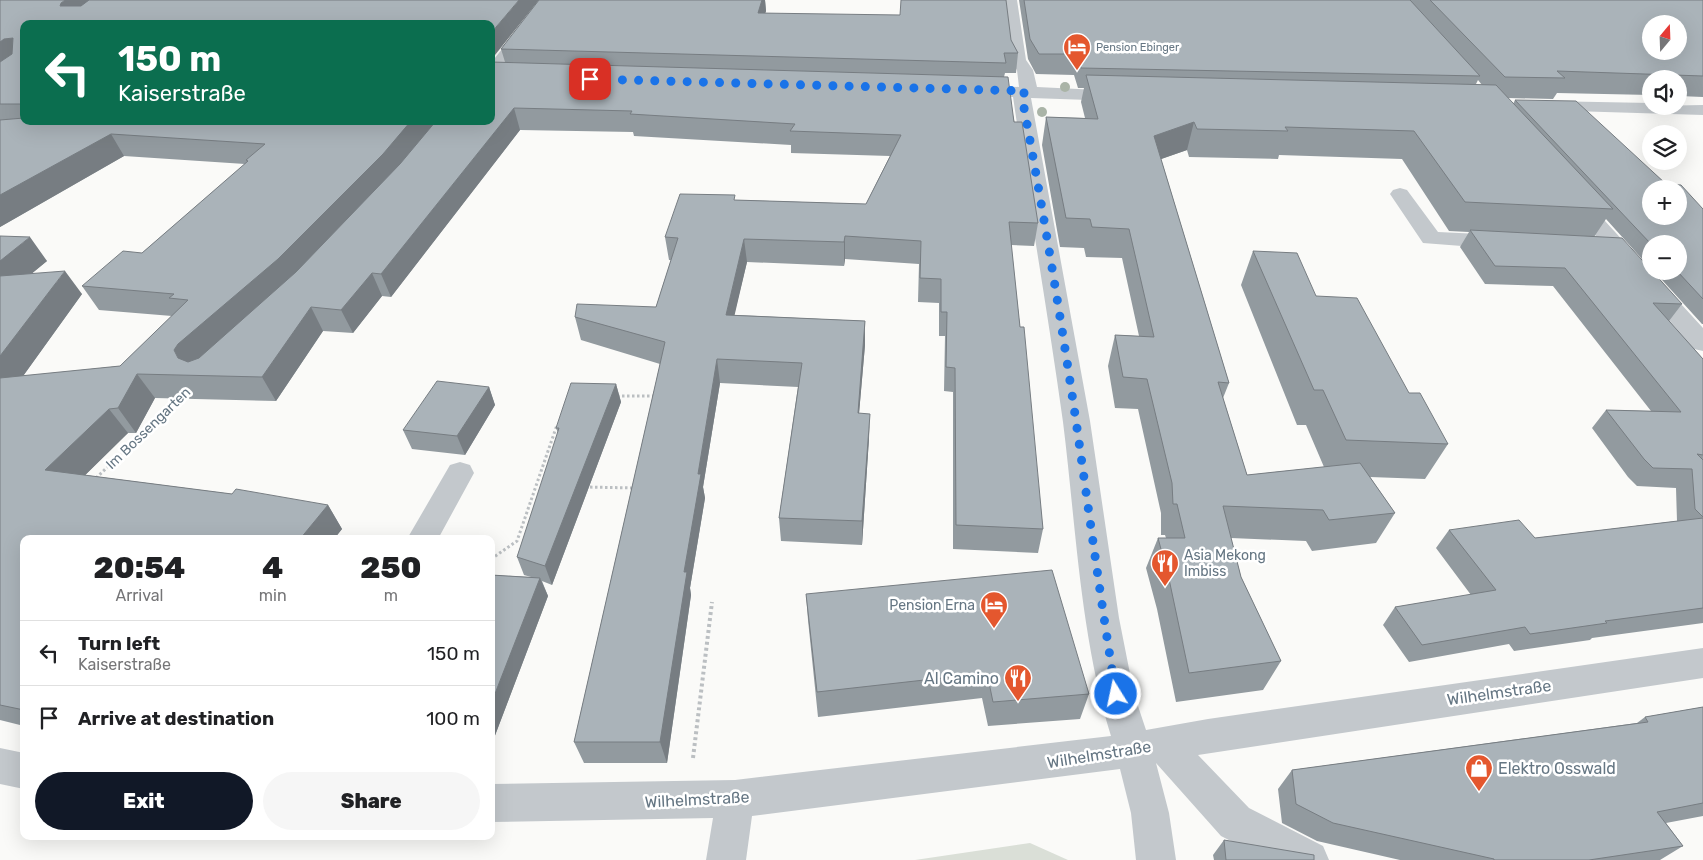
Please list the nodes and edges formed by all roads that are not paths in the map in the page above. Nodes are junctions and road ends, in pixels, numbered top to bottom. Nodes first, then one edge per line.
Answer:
1 (549, 0) edge
2 (1010, 0) edge
3 (495, 71) edge
4 (495, 76) edge
5 (511, 76) edge
6 (956, 89) edge
7 (1025, 91) junction
8 (1136, 96) edge
9 (1531, 106) edge
10 (1703, 110) edge
11 (1566, 190) edge
12 (1400, 194) dead end
13 (1520, 243) edge
14 (1589, 246) edge
15 (1618, 248) junction
16 (1703, 343) edge
17 (460, 473) dead end
18 (424, 535) edge
19 (1703, 663) edge
20 (1149, 747) junction
21 (0, 766) edge
22 (20, 770) edge
23 (735, 799) junction
24 (495, 803) edge
25 (726, 860) edge
26 (1156, 860) edge
27 (1309, 860) edge

1 - 3 street
2 - 7 street
4 - 5 street
6 - 7 street
7 - 8 street
7 - 20 street
9 - 10 street
11 - 15 street
12 - 13 street
14 - 15 street
15 - 16 street
17 - 18 street
19 - 20 street, Wilhelmstraße
20 - 23 street, Wilhelmstraße
20 - 26 street
20 - 27 street
21 - 22 street
23 - 24 street, Wilhelmstraße
23 - 25 street

